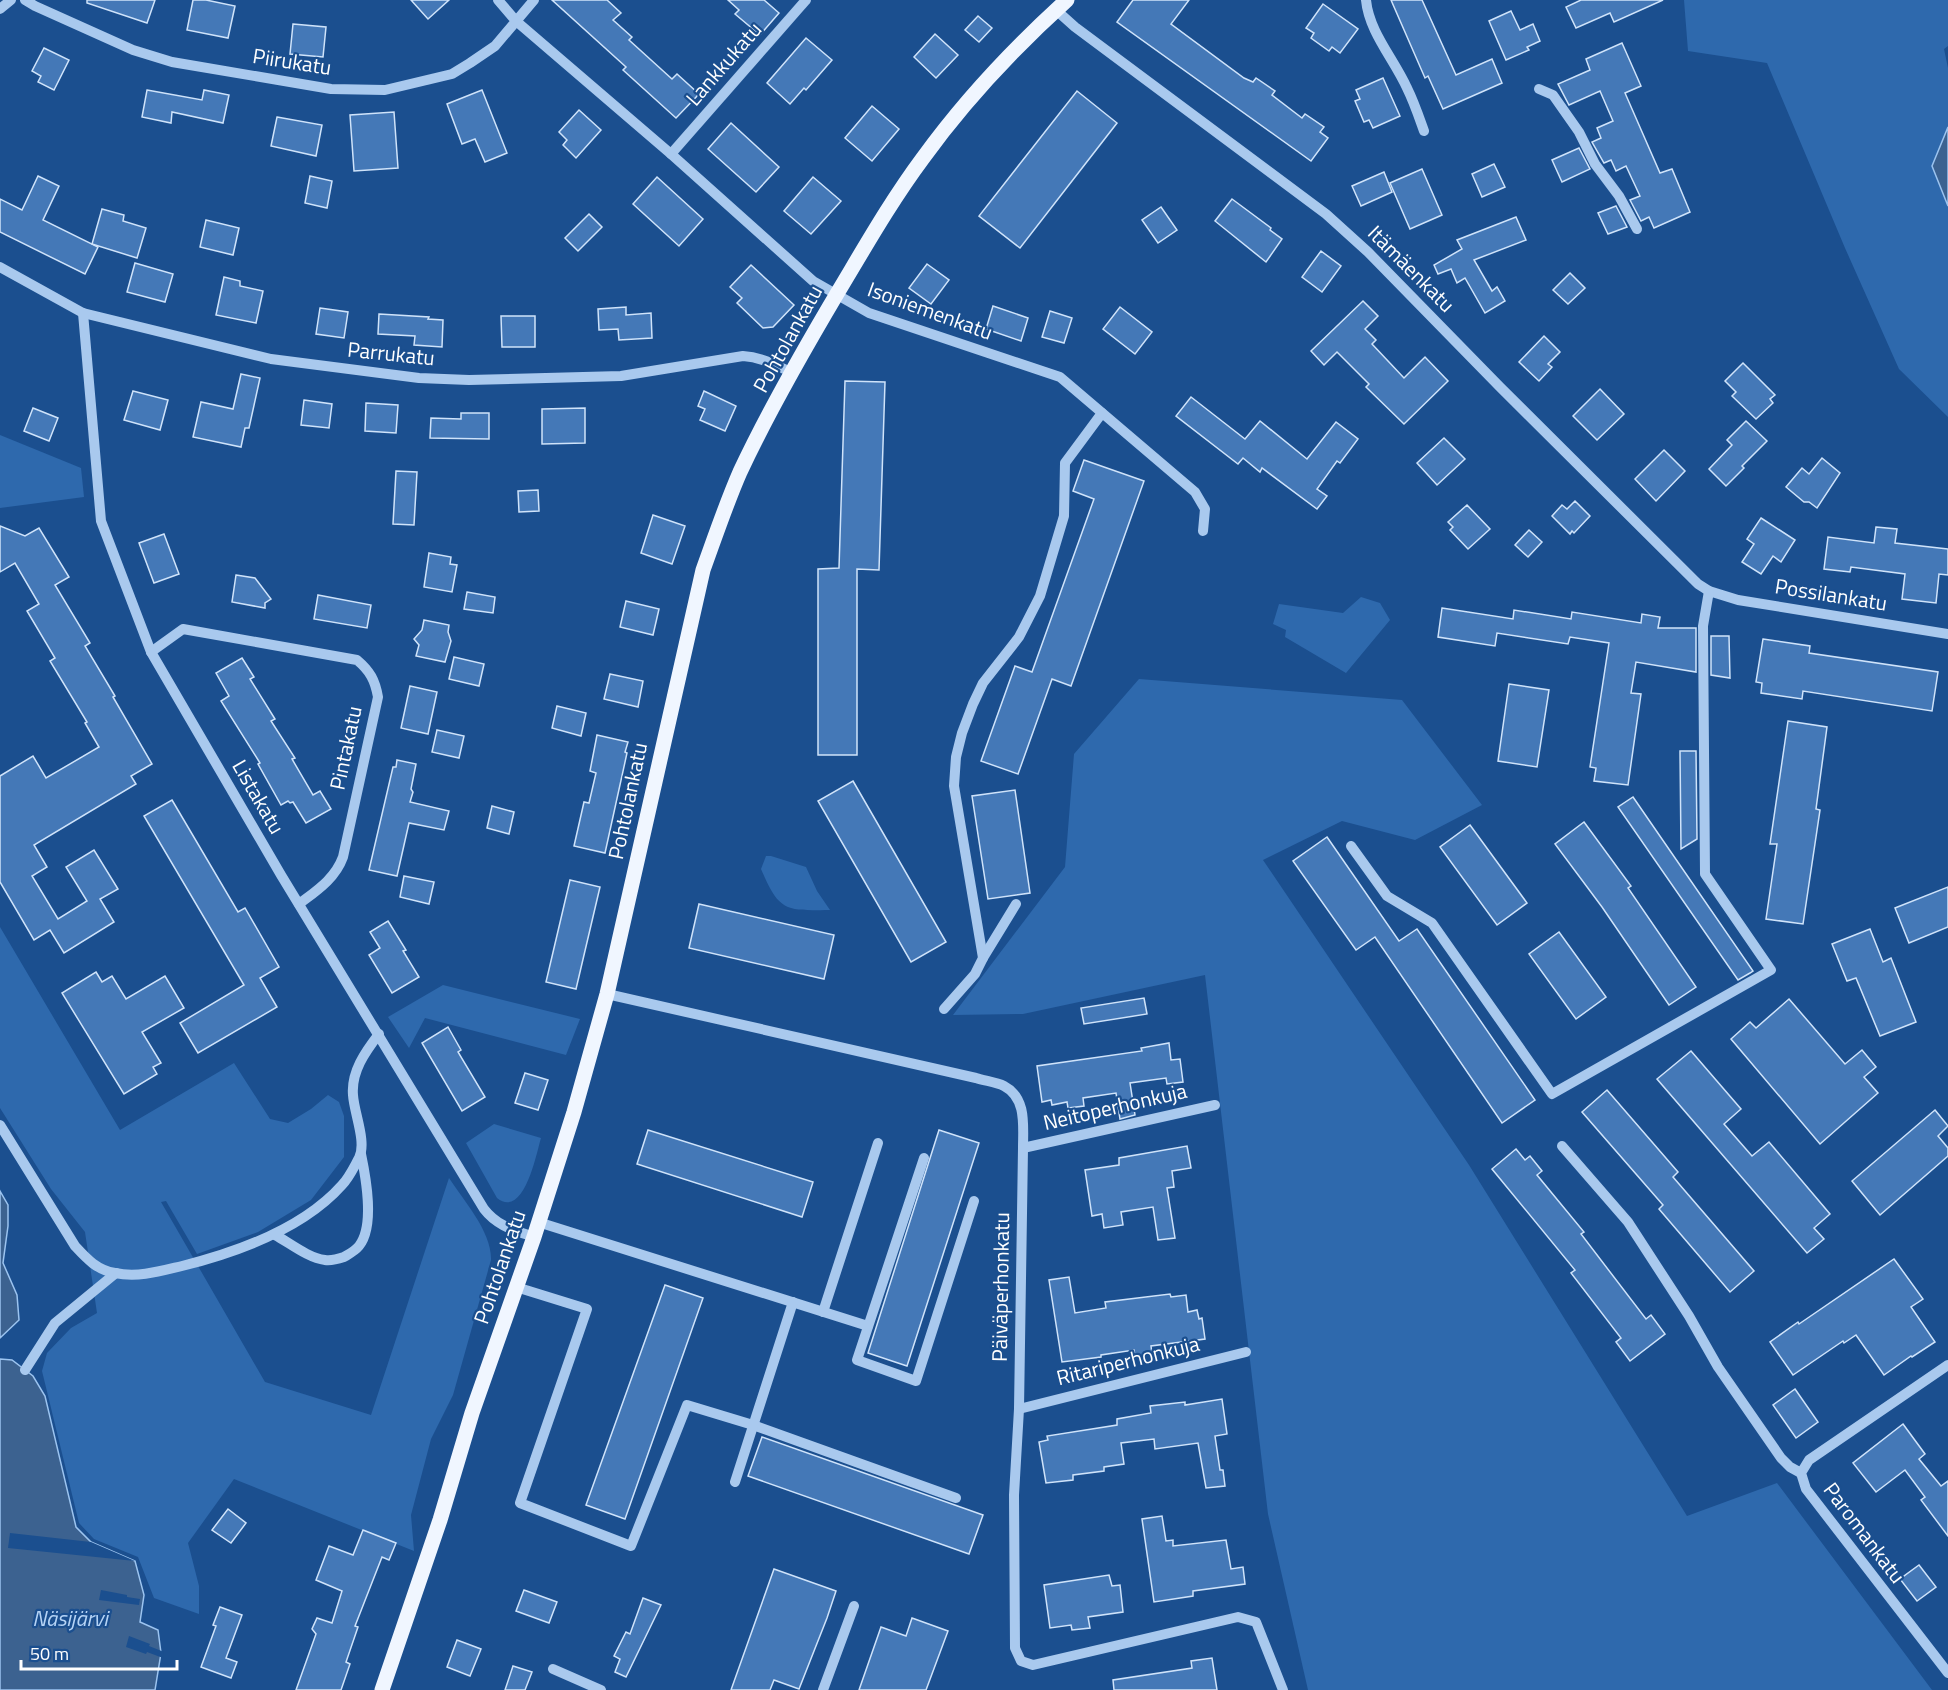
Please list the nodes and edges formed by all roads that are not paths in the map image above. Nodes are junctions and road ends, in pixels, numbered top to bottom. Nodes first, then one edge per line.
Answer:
1 (11, 0) edge
2 (25, 0) edge
3 (498, 0) edge
4 (534, 0) edge
5 (806, 0) edge
6 (1366, 0) edge
7 (1061, 5) edge
8 (0, 9) edge
9 (516, 21) junction
10 (1539, 89) dead end
11 (1424, 131) dead end
12 (672, 154) junction
13 (1637, 229) dead end
14 (0, 267) edge
15 (836, 294) junction
16 (83, 313) junction
17 (791, 372) junction
18 (1102, 413) junction
19 (1203, 531) dead end
20 (1709, 591) junction
21 (1948, 634) edge
22 (151, 652) junction
23 (1351, 846) dead end
24 (298, 904) junction
25 (1016, 904) dead end
26 (983, 958) junction
27 (607, 994) junction
28 (944, 1009) dead end
29 (379, 1034) junction
30 (1215, 1105) dead end
31 (0, 1125) edge
32 (878, 1143) dead end
33 (1562, 1146) dead end
34 (1023, 1148) junction
35 (361, 1154) junction
36 (924, 1158) dead end
37 (974, 1201) dead end
38 (536, 1230) junction
39 (275, 1235) junction
40 (116, 1274) junction
41 (516, 1287) junction
42 (793, 1302) junction
43 (823, 1312) junction
44 (868, 1326) junction
45 (1246, 1352) dead end
46 (1948, 1365) edge
47 (25, 1370) dead end
48 (1019, 1409) junction
49 (753, 1425) junction
50 (1801, 1473) junction
51 (735, 1482) dead end
52 (956, 1498) dead end
53 (854, 1606) dead end
54 (553, 1669) dead end
55 (1948, 1673) edge
56 (382, 1690) edge
57 (600, 1690) edge
58 (823, 1690) edge
59 (1283, 1690) edge

1 - 8 street
2 - 9 street, Piirukatu
3 - 9 street, Isoniemenkatu
4 - 9 street, Piirukatu
5 - 12 street, Lankkukatu
6 - 11 street
7 - 15 main road, Pohtolankatu
7 - 20 street, Itämäenkatu
9 - 12 street, Isoniemenkatu
10 - 13 street
12 - 15 street, Isoniemenkatu
14 - 16 street, Parrukatu
15 - 17 main road, Pohtolankatu
15 - 18 street, Isoniemenkatu
16 - 17 street, Parrukatu
16 - 22 street, Listakatu
17 - 27 main road, Pohtolankatu
18 - 19 street, Isoniemenkatu
18 - 26 street
20 - 21 street, Possilankatu
20 - 23 street
22 - 24 street, Listakatu
22 - 24 street, Pintakatu
24 - 29 street, Listakatu
25 - 26 street
26 - 28 street
27 - 34 street, Päiväperhonkatu
27 - 38 main road, Pohtolankatu
29 - 35 street
29 - 38 street, Listakatu
30 - 34 street, Neitoperhonkuja
31 - 40 street
32 - 43 street
33 - 50 street
34 - 48 street, Päiväperhonkatu
35 - 39 street
35 - 39 street
36 - 44 street
37 - 44 street
38 - 41 main road, Pohtolankatu
38 - 42 street, Listakatu
39 - 40 street
40 - 47 street
41 - 49 street
41 - 56 main road, Pohtolankatu
42 - 43 street, Listakatu
42 - 49 street
43 - 44 street, Listakatu
45 - 48 street, Ritariperhonkuja
46 - 50 street, Paromankatu
48 - 59 street, Päiväperhonkatu
49 - 51 street
49 - 52 street
50 - 55 street, Paromankatu
53 - 58 street
54 - 57 street

